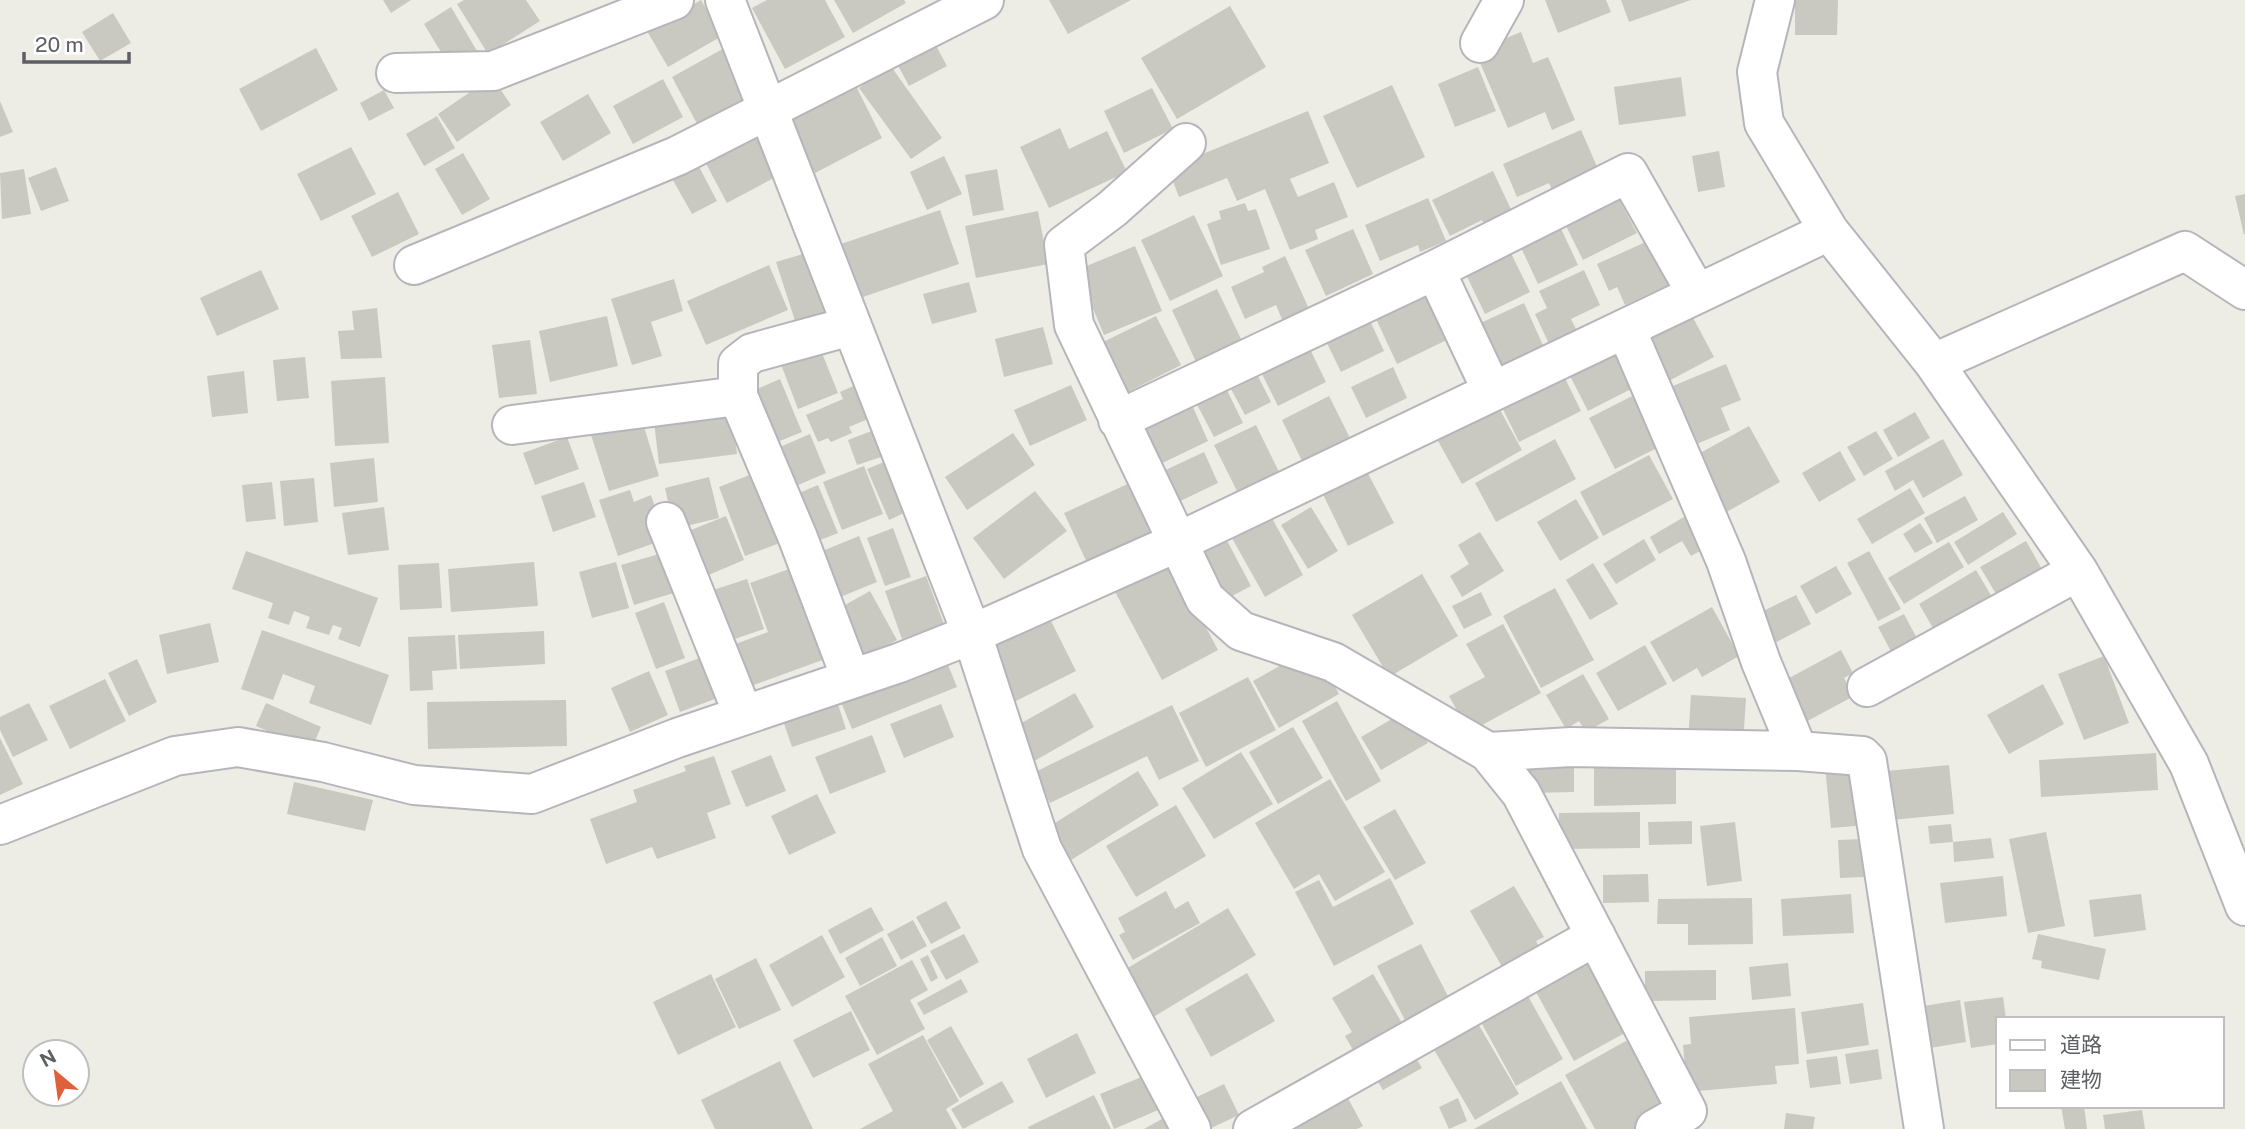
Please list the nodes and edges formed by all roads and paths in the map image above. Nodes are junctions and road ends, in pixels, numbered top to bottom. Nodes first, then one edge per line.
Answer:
1 (674, 0) edge
2 (724, 0) edge
3 (984, 0) edge
4 (1504, 0) edge
5 (1775, 0) edge
6 (1480, 43) dead end
7 (396, 73) dead end
8 (768, 109) junction
9 (1186, 143) dead end
10 (1829, 231) junction
11 (414, 265) dead end
12 (1434, 270) junction
13 (2245, 290) edge
14 (1697, 294) junction
15 (851, 326) junction
16 (1626, 329) junction
17 (1934, 363) junction
18 (1492, 391) junction
19 (738, 396) junction
20 (1118, 421) junction
21 (512, 425) dead end
22 (666, 522) dead end
23 (1178, 542) junction
24 (2078, 571) junction
25 (972, 634) junction
26 (851, 678) junction
27 (1867, 687) dead end
28 (743, 714) junction
29 (1798, 751) junction
30 (1488, 752) junction
31 (0, 825) edge
32 (2245, 906) edge
33 (1596, 936) junction
34 (1191, 1129) edge
35 (1253, 1129) edge
36 (1656, 1129) edge
37 (1924, 1129) edge

1 - 7 street
2 - 8 street
3 - 8 street
4 - 6 street
5 - 10 street
8 - 11 street
8 - 15 street
9 - 20 street
10 - 14 street
10 - 17 street
12 - 14 street
12 - 18 street
12 - 20 street
13 - 17 street
14 - 16 street
15 - 19 street
15 - 25 street
16 - 18 street
16 - 29 street
17 - 24 street
18 - 23 street
19 - 21 street
19 - 26 street
20 - 23 street
22 - 28 street
23 - 25 street
23 - 30 street
24 - 27 street
24 - 32 street
25 - 26 street
25 - 34 street
26 - 28 street
28 - 31 street
29 - 30 street
29 - 37 street
30 - 33 street
33 - 35 street
33 - 36 street

